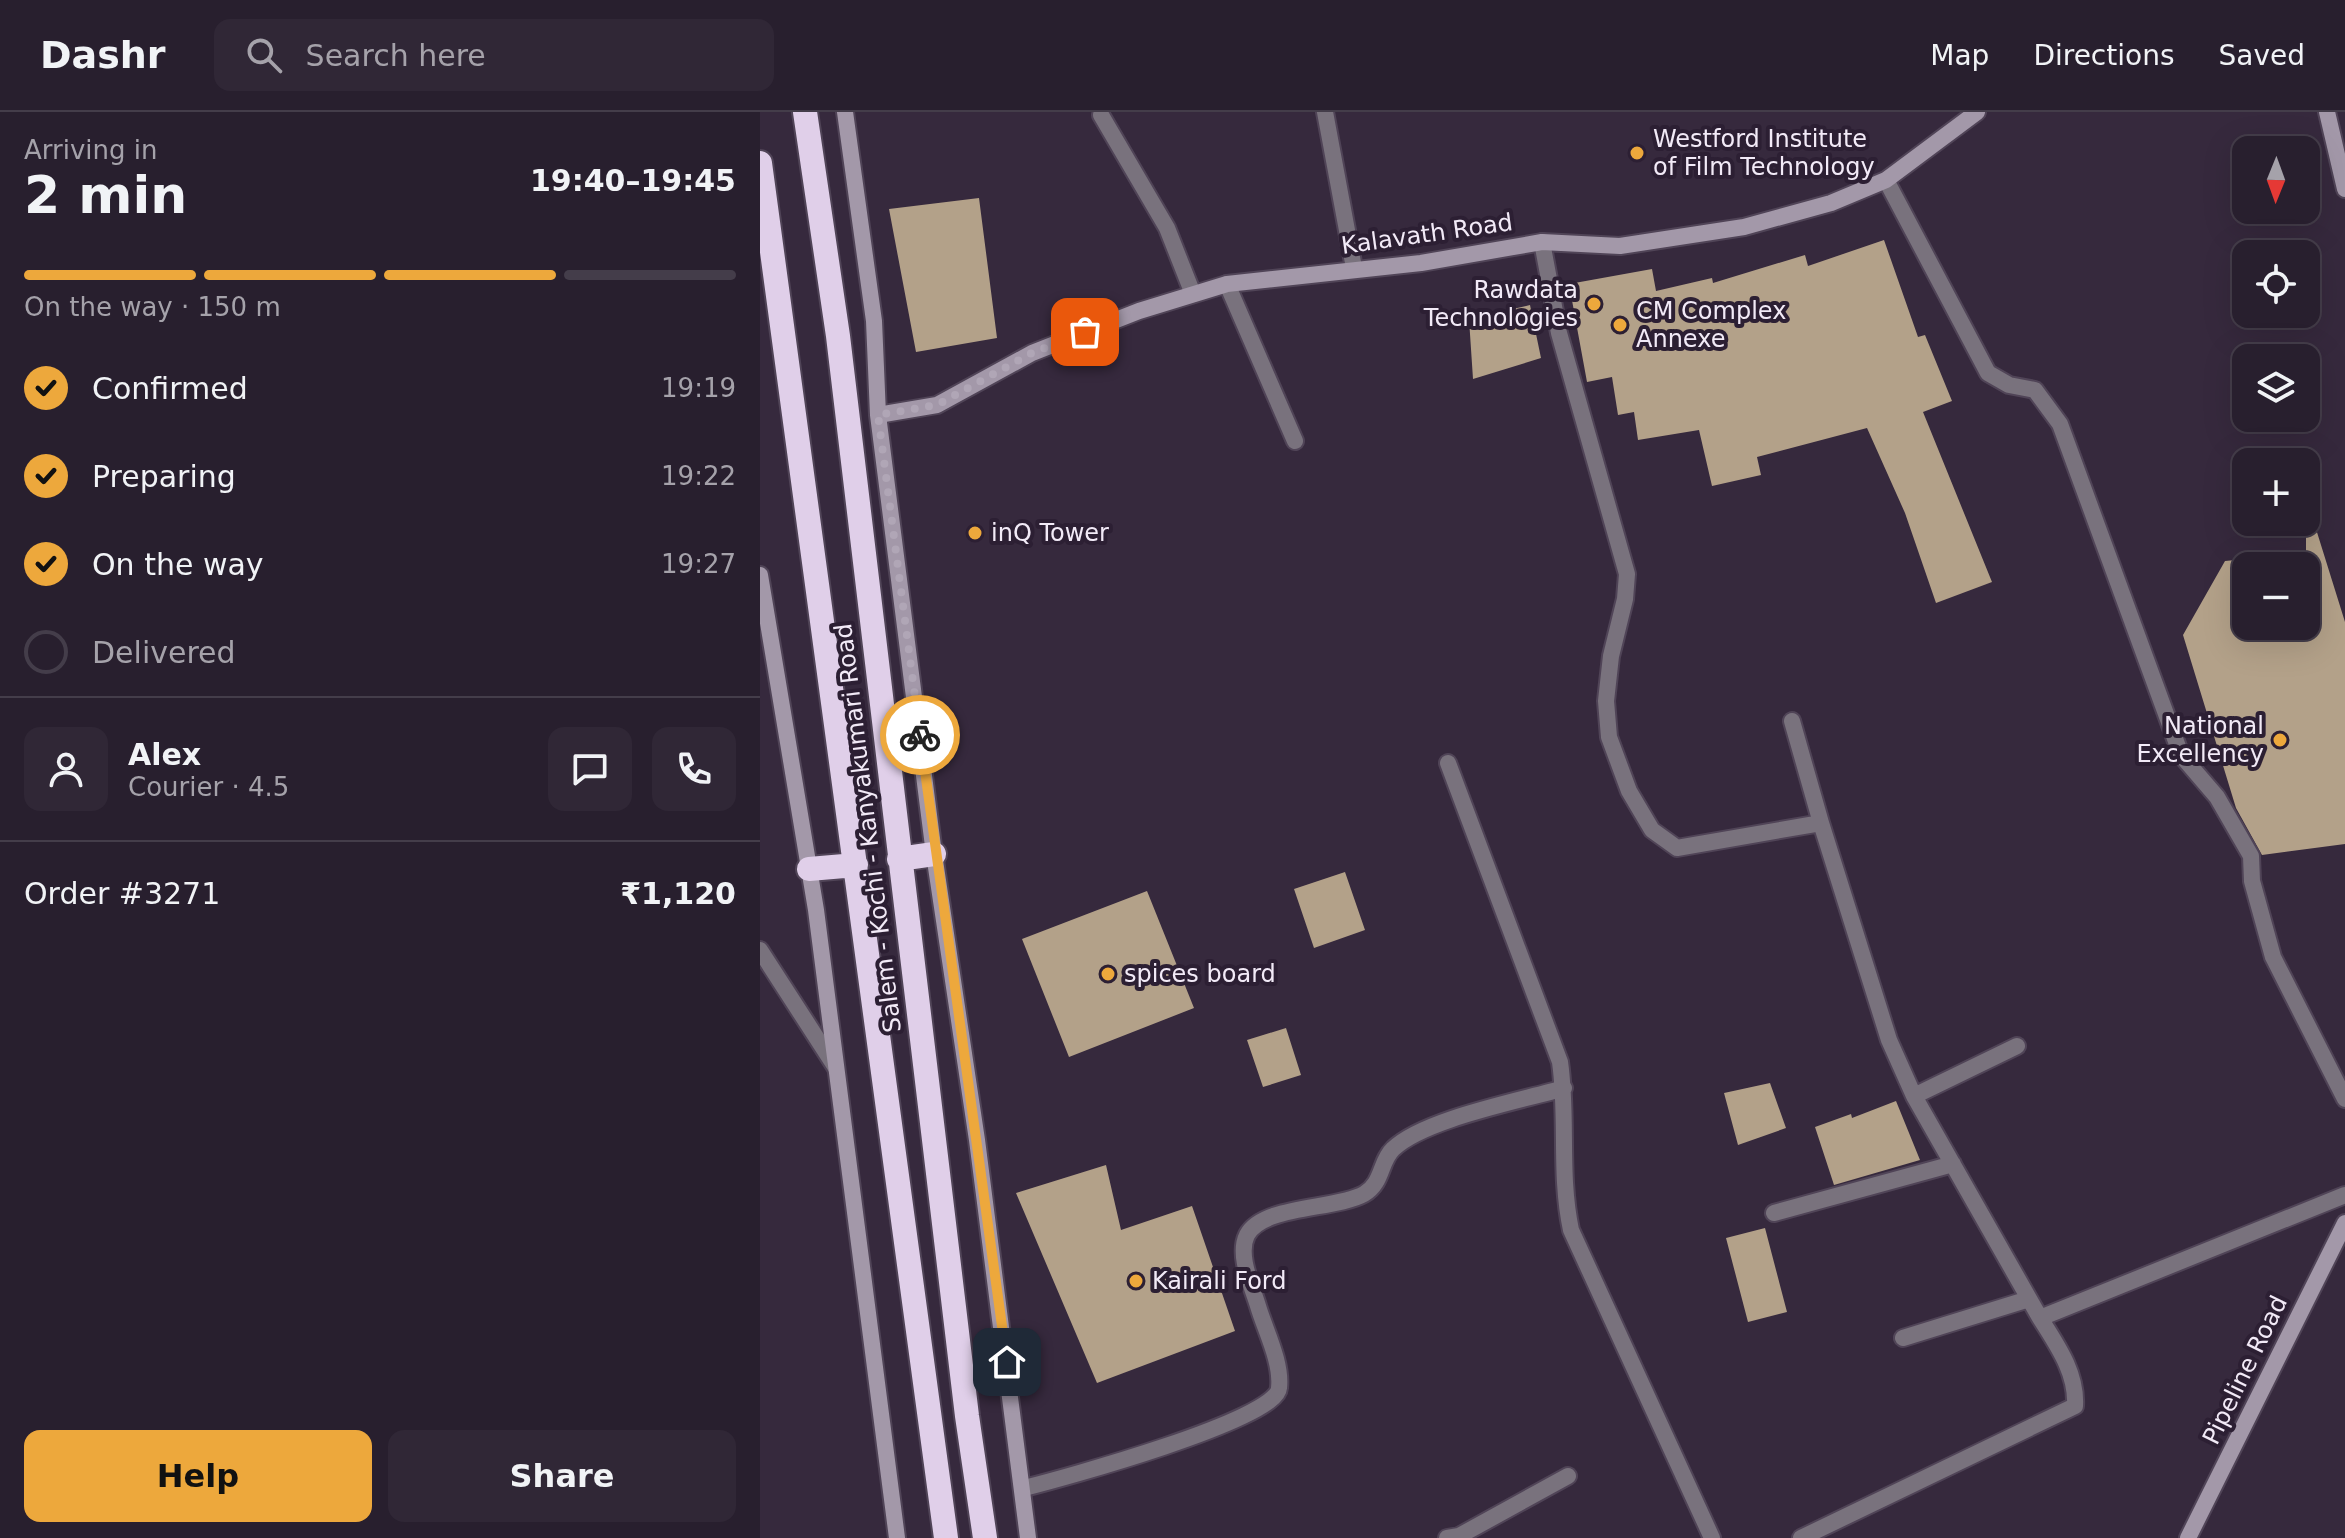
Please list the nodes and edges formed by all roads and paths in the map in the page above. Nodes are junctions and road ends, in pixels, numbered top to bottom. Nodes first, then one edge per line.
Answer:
1 (805, 112) edge
2 (845, 112) edge
3 (1325, 112) edge
4 (1977, 112) edge
5 (2327, 112) edge
6 (1101, 115) dead end
7 (760, 163) edge
8 (2342, 164) edge
9 (1886, 180) junction
10 (2345, 189) edge
11 (1542, 242) junction
12 (1354, 268) junction
13 (1227, 284) junction
14 (1193, 294) junction
15 (878, 415) junction
16 (1295, 441) dead end
17 (760, 575) edge
18 (1792, 721) dead end
19 (1448, 763) dead end
20 (1821, 823) junction
21 (934, 854) junction
22 (899, 859) junction
23 (856, 865) junction
24 (809, 869) junction
25 (760, 950) edge
26 (2017, 1046) dead end
27 (836, 1068) junction
28 (1564, 1088) junction
29 (1914, 1096) junction
30 (2345, 1099) edge
31 (1953, 1164) junction
32 (2345, 1195) edge
33 (1774, 1213) dead end
34 (2345, 1223) edge
35 (2029, 1299) junction
36 (2040, 1318) junction
37 (1903, 1338) dead end
38 (1568, 1476) dead end
39 (1024, 1488) junction
40 (897, 1538) edge
41 (946, 1538) edge
42 (985, 1538) edge
43 (1028, 1538) edge
44 (1447, 1538) edge
45 (1712, 1538) edge
46 (1801, 1538) edge
47 (2188, 1538) edge

1 - 22 highway, Salem - Kochi - Kanyakumari Road
2 - 15 street
3 - 12 street
4 - 9 street, Kalavath Road
5 - 8 street
6 - 14 street
7 - 23 highway, Salem - Kochi - Kanyakumari Road
8 - 10 street
9 - 11 street, Kalavath Road
9 - 30 street
11 - 12 street, Kalavath Road
11 - 20 street
12 - 13 street, Kalavath Road
13 - 14 street, Kalavath Road
13 - 16 street
14 - 15 street, Kalavath Road
15 - 21 street
17 - 24 street
18 - 20 street
19 - 28 street
20 - 29 street
21 - 22 highway
21 - 39 street
22 - 42 highway, Salem - Kochi - Kanyakumari Road
23 - 24 highway
23 - 41 highway, Salem - Kochi - Kanyakumari Road
24 - 27 street
25 - 27 street
26 - 29 street
27 - 40 street
28 - 39 street
28 - 45 street
29 - 31 street
31 - 33 street
31 - 35 street
32 - 36 street
34 - 47 street, Pipeline Road
35 - 36 street
35 - 37 street
36 - 46 street
38 - 44 street
39 - 43 street

